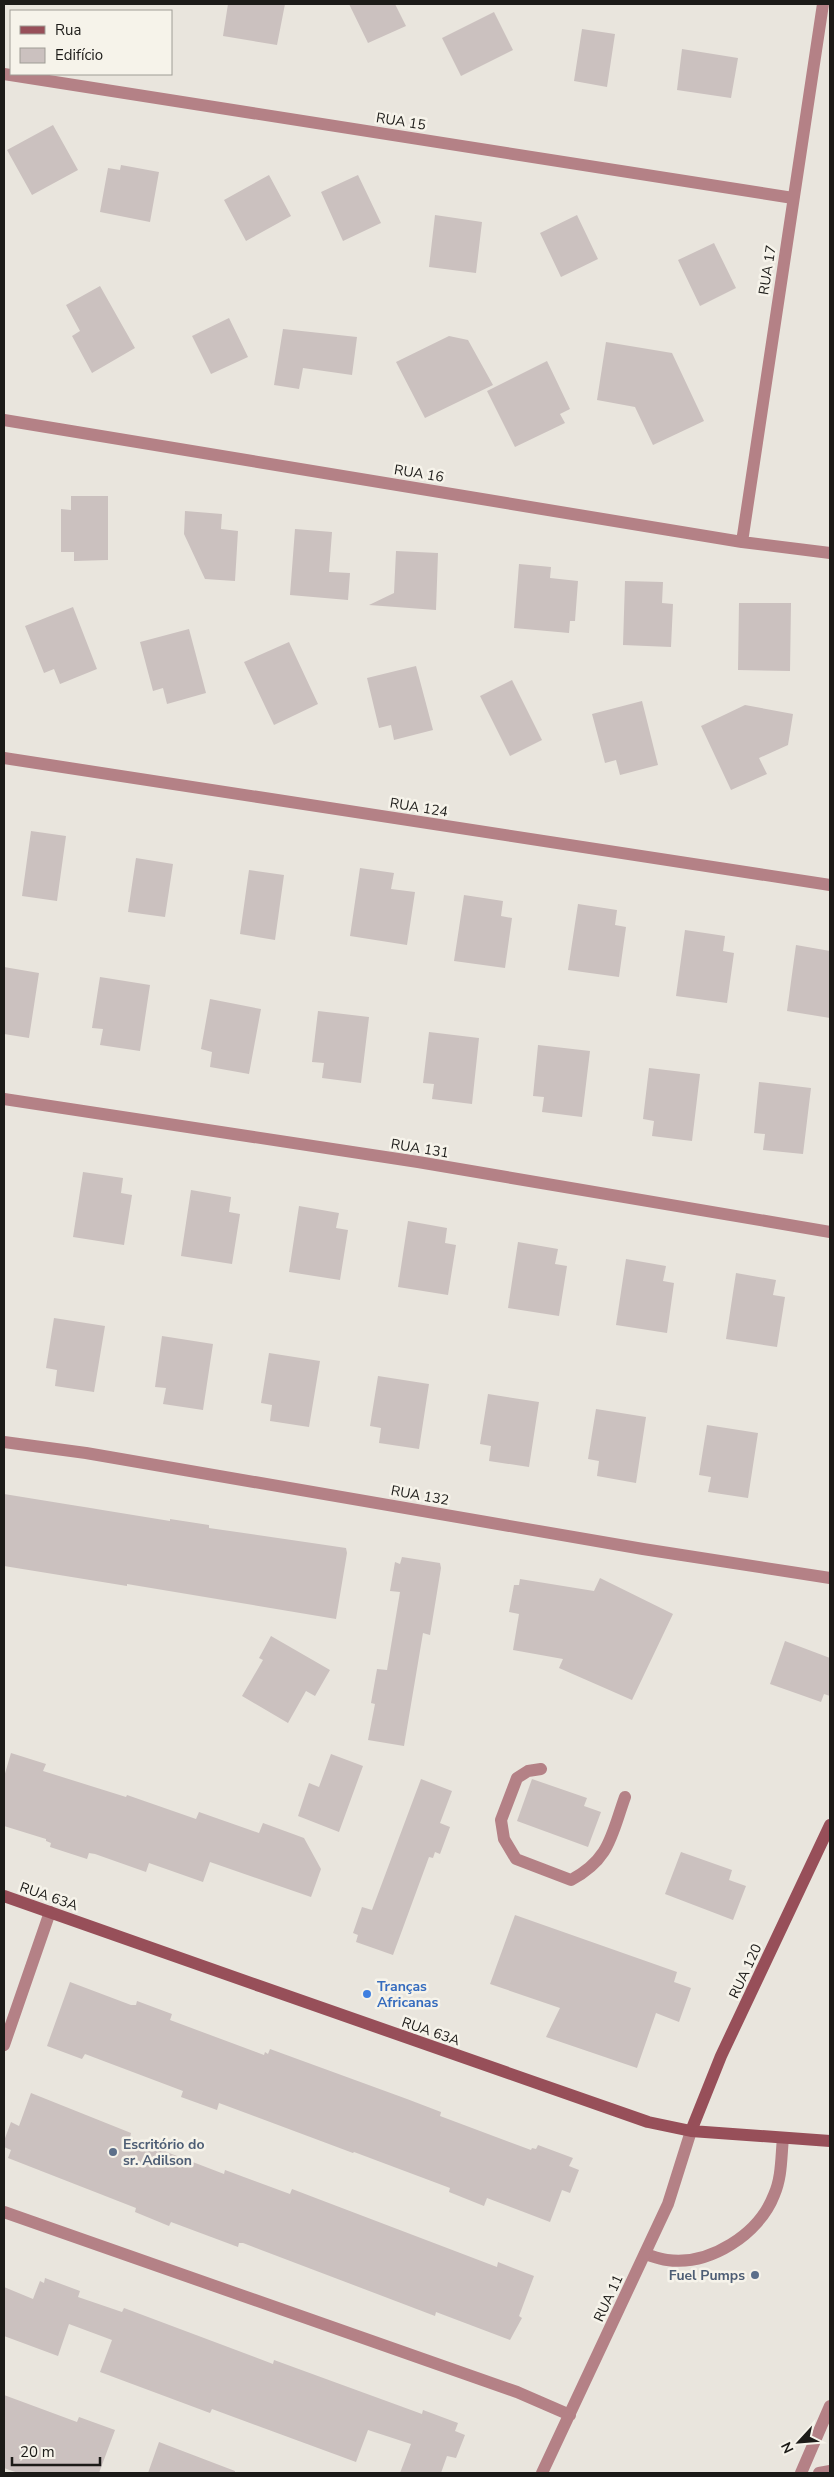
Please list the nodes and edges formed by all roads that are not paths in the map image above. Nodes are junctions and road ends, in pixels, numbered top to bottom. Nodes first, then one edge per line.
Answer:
1 (823, 4) edge
2 (10, 75) edge
3 (793, 198) junction
4 (4, 420) edge
5 (742, 542) junction
6 (830, 553) edge
7 (4, 758) edge
8 (830, 885) edge
9 (4, 1099) edge
10 (830, 1232) edge
11 (4, 1442) edge
12 (830, 1578) edge
13 (541, 1769) dead end
14 (625, 1797) dead end
15 (830, 1825) edge
16 (4, 1896) edge
17 (50, 1912) junction
18 (4, 2045) edge
19 (691, 2131) junction
20 (782, 2138) junction
21 (830, 2141) edge
22 (4, 2212) edge
23 (645, 2254) junction
24 (830, 2406) edge
25 (570, 2415) junction
26 (830, 2471) edge
27 (542, 2473) edge
28 (801, 2473) edge
29 (819, 2473) edge

1 - 3 street, RUA 17
2 - 3 street, RUA 15
3 - 5 street, RUA 17
4 - 5 street, RUA 16
5 - 6 street, RUA 16
7 - 8 street, RUA 124
9 - 10 street, RUA 131
11 - 12 street, RUA 132
13 - 14 street
15 - 19 street, RUA 120
16 - 17 street, RUA 63A
17 - 18 street
17 - 19 street, RUA 63A
19 - 20 street, RUA 63A
19 - 23 street, RUA 11
20 - 21 street, RUA 63A
20 - 23 street
22 - 25 street
23 - 25 street, RUA 11
24 - 28 street
25 - 27 street, RUA 11
26 - 29 street

